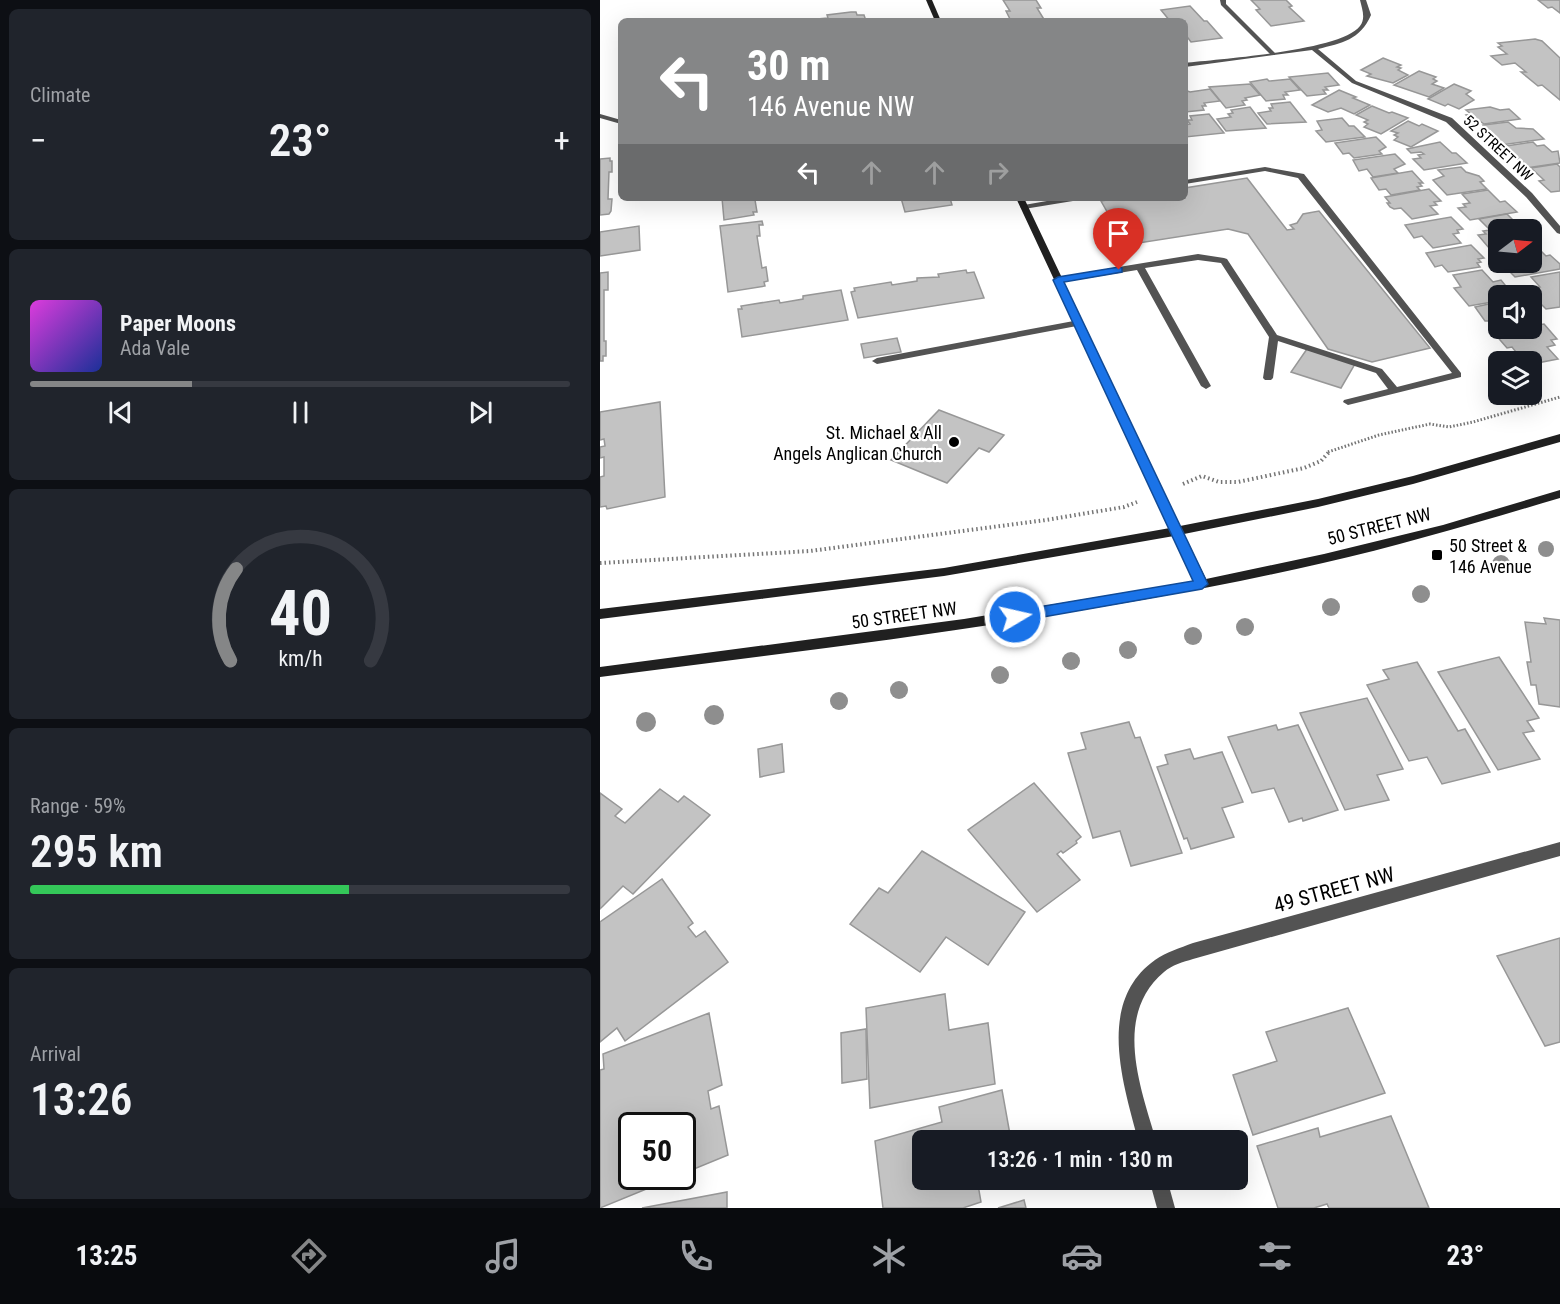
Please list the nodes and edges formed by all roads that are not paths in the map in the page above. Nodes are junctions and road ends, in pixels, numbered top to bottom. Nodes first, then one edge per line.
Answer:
1 (929, 0) edge
2 (1223, 0) edge
3 (1363, 0) edge
4 (937, 18) edge
5 (1313, 48) junction
6 (1273, 54) junction
7 (1188, 65) edge
8 (600, 116) edge
9 (618, 121) edge
10 (1188, 182) edge
11 (1022, 202) edge
12 (1560, 231) edge
13 (1139, 266) junction
14 (1058, 280) junction
15 (1079, 323) junction
16 (1274, 337) junction
17 (877, 361) dead end
18 (1268, 378) dead end
19 (1206, 386) dead end
20 (1394, 390) junction
21 (1348, 402) dead end
22 (1560, 438) edge
23 (1560, 494) edge
24 (1178, 531) junction
25 (1202, 584) junction
26 (600, 614) edge
27 (600, 672) edge
28 (1560, 849) edge
29 (1144, 1130) edge
30 (1161, 1190) edge
31 (1166, 1208) edge

1 - 4 main road
2 - 6 street
3 - 5 street
5 - 6 street
5 - 12 street, 52 STREET NW
6 - 7 street
8 - 9 street
10 - 20 street
11 - 14 main road
13 - 14 street
13 - 16 street
13 - 19 street
14 - 15 main road
15 - 17 street
15 - 24 main road
16 - 18 street
16 - 20 street
20 - 21 street
22 - 24 main road, 50 STREET NW
23 - 25 main road, 50 STREET NW
24 - 25 main road
24 - 26 main road, 50 STREET NW
25 - 27 main road, 50 STREET NW
28 - 29 street, 49 STREET NW
30 - 31 street

